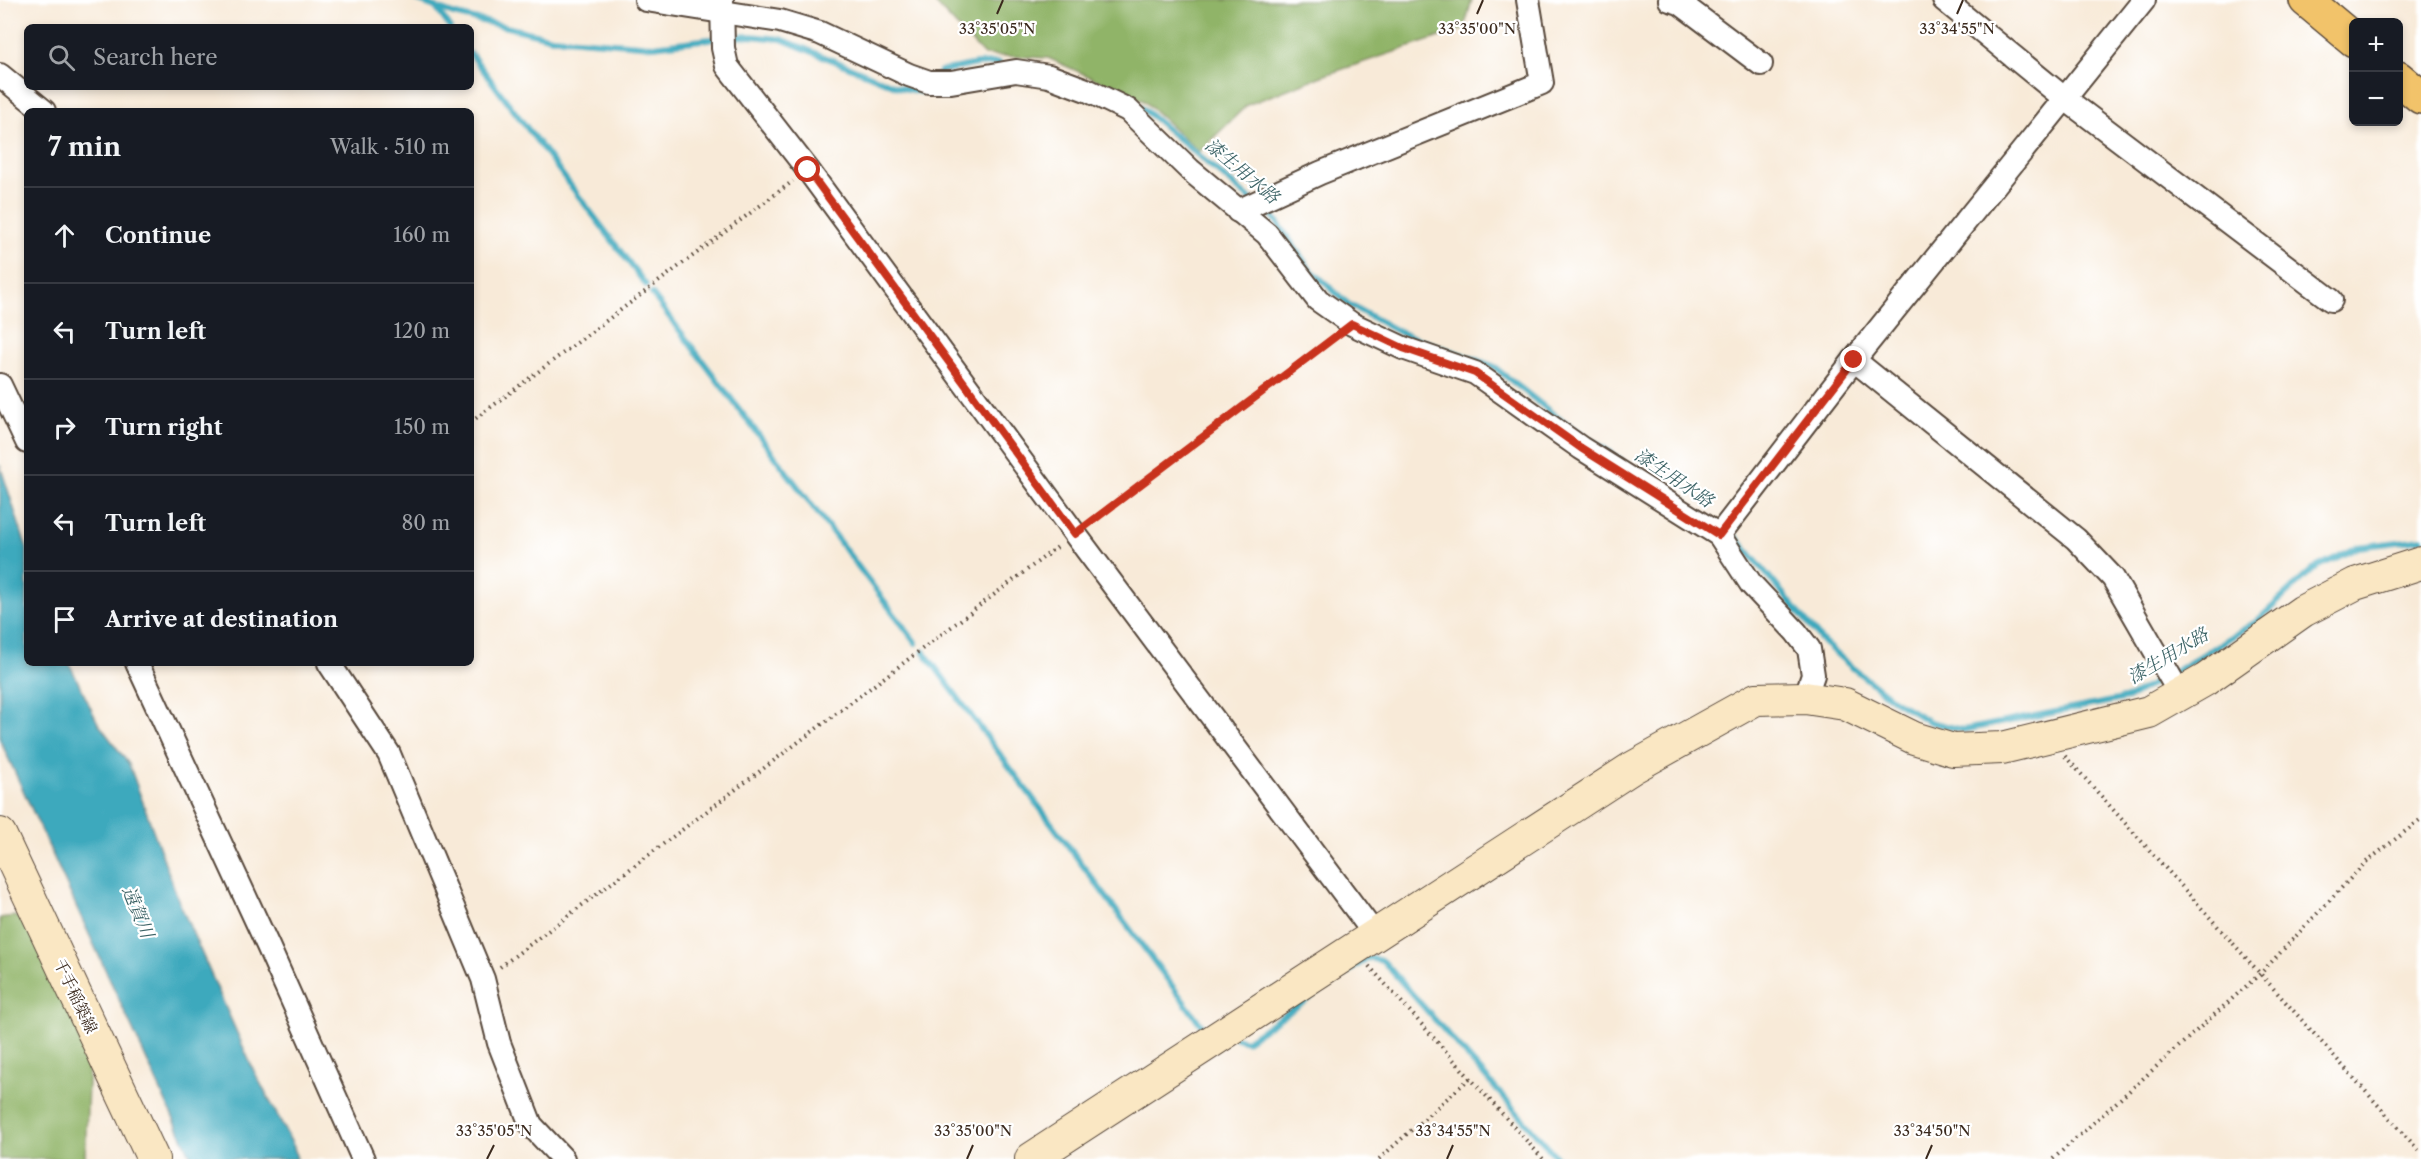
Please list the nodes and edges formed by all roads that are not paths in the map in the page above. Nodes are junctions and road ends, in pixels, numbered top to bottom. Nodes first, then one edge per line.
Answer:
1 (646, 0) edge
2 (1528, 0) edge
3 (1670, 0) edge
4 (1944, 0) edge
5 (2144, 0) edge
6 (2306, 0) edge
7 (723, 6) edge
8 (2349, 36) edge
9 (1761, 64) dead end
10 (0, 75) edge
11 (2403, 82) edge
12 (2421, 97) edge
13 (2064, 98) junction
14 (40, 108) edge
15 (1238, 211) junction
16 (2331, 300) dead end
17 (1854, 360) junction
18 (0, 385) edge
19 (24, 436) edge
20 (1719, 535) junction
21 (2421, 563) edge
22 (143, 666) edge
23 (331, 666) edge
24 (2180, 694) junction
25 (1805, 698) junction
26 (0, 834) edge
27 (1376, 936) junction
28 (153, 1159) edge
29 (363, 1159) edge
30 (563, 1159) edge
31 (1031, 1159) edge

1 - 7 street
2 - 15 street
3 - 9 street
4 - 13 street
5 - 13 street
6 - 8 highway
7 - 15 street
7 - 27 street
10 - 14 street
11 - 12 highway
13 - 16 street
13 - 17 street
15 - 20 street
17 - 20 street
17 - 24 street
18 - 19 street
20 - 25 street
21 - 24 street
22 - 29 street
23 - 30 street
24 - 25 street
25 - 27 street
26 - 28 street, 千手稲築線
27 - 31 street

